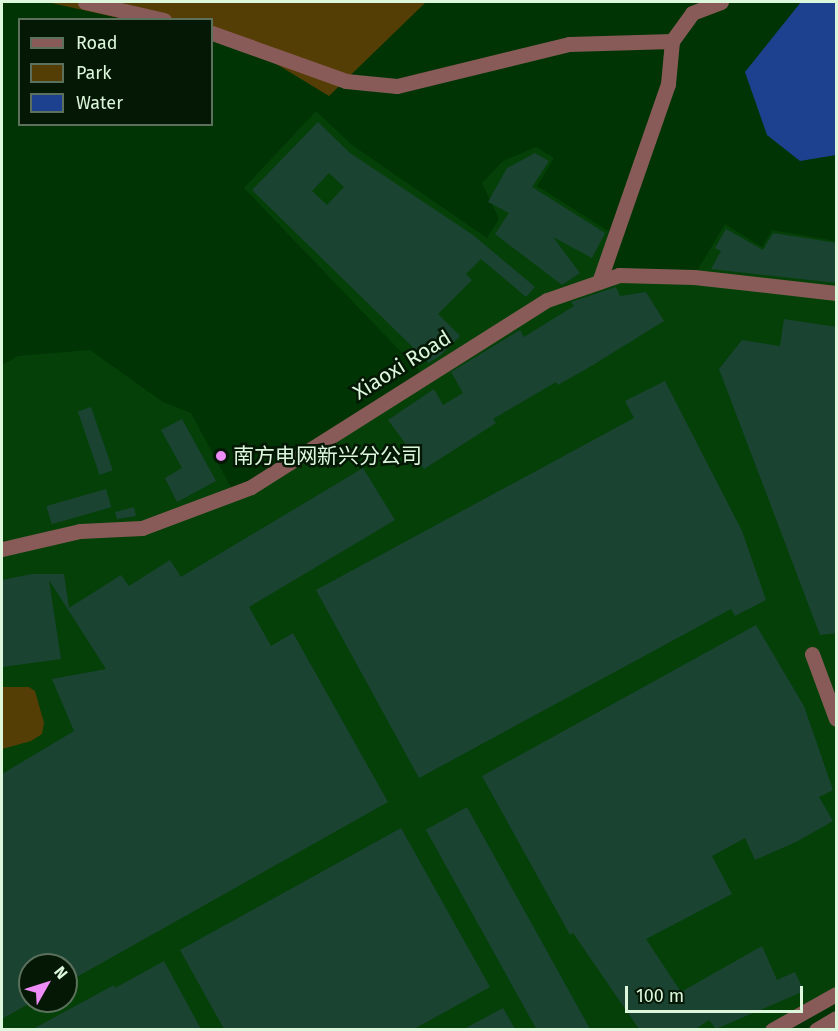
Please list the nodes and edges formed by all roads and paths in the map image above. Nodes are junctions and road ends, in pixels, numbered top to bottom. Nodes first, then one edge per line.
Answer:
1 (85, 2) edge
2 (721, 2) edge
3 (692, 7) edge
4 (155, 18) edge
5 (213, 33) edge
6 (672, 41) junction
7 (599, 282) junction
8 (837, 293) edge
9 (2, 549) edge
10 (812, 654) dead end
11 (837, 719) edge
12 (837, 994) edge
13 (837, 1018) edge
14 (772, 1029) edge
15 (816, 1029) edge

1 - 4 street
2 - 3 street
3 - 6 street
5 - 6 street
6 - 7 street
7 - 8 street, Xiaoxi Road
7 - 9 street, Xiaoxi Road
10 - 11 street
12 - 14 street
13 - 15 street

